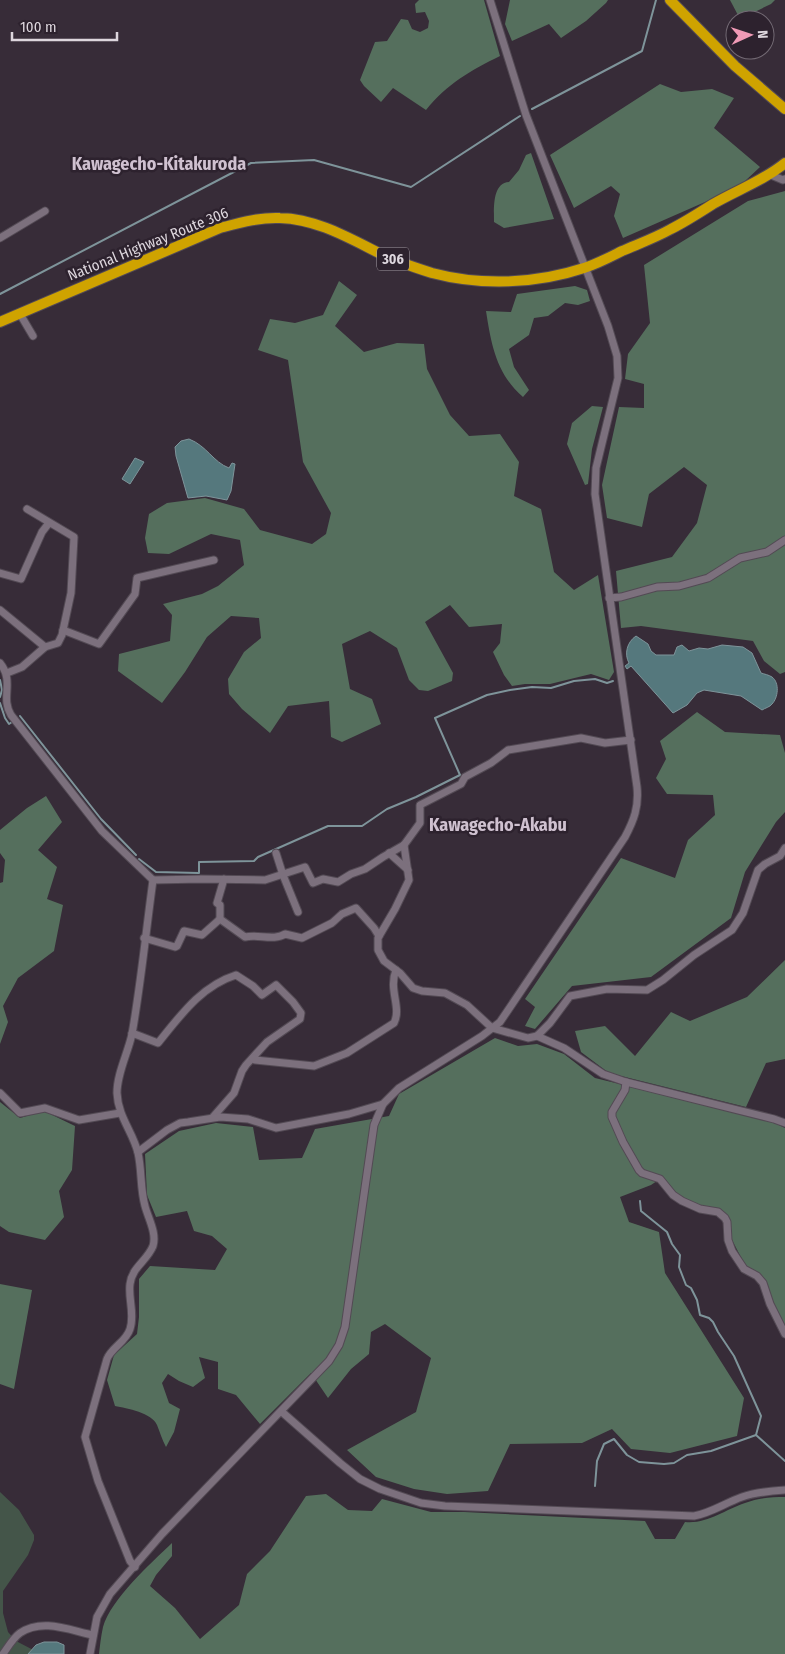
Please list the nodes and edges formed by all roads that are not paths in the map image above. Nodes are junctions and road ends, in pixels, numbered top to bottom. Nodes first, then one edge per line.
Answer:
1 (490, 0) edge
2 (671, 2) edge
3 (785, 109) edge
4 (785, 164) edge
5 (771, 175) junction
6 (785, 179) edge
7 (46, 211) dead end
8 (0, 238) edge
9 (585, 268) junction
10 (20, 314) junction
11 (0, 322) edge
12 (33, 336) dead end
13 (27, 509) dead end
14 (49, 523) junction
15 (785, 540) edge
16 (214, 560) dead end
17 (0, 573) edge
18 (610, 598) junction
19 (0, 610) edge
20 (63, 630) junction
21 (45, 647) junction
22 (0, 664) edge
23 (7, 673) junction
24 (631, 740) junction
25 (404, 846) junction
26 (785, 848) edge
27 (276, 853) dead end
28 (389, 854) junction
29 (408, 870) junction
30 (282, 875) junction
31 (224, 879) junction
32 (153, 880) junction
33 (298, 912) dead end
34 (220, 919) junction
35 (379, 936) junction
36 (144, 938) junction
37 (396, 970) junction
38 (492, 1028) junction
39 (132, 1033) junction
40 (538, 1036) junction
41 (253, 1058) junction
42 (626, 1082) junction
43 (0, 1093) edge
44 (383, 1104) junction
45 (120, 1113) junction
46 (212, 1117) junction
47 (785, 1123) edge
48 (138, 1152) junction
49 (785, 1334) edge
50 (282, 1412) junction
51 (785, 1490) edge
52 (135, 1567) junction
53 (92, 1635) junction
54 (3, 1654) edge
55 (90, 1654) edge

1 - 9 street
2 - 3 highway
4 - 5 highway, National Highway Route 306 / 306
5 - 6 street
5 - 9 highway, National Highway Route 306 / 306
7 - 8 street
9 - 10 highway, National Highway Route 306 / 306
9 - 18 street
10 - 11 highway, National Highway Route 306 / 306
10 - 12 street
13 - 14 street
14 - 17 street
14 - 20 street
15 - 18 street
16 - 20 street
18 - 24 street
19 - 21 street
20 - 21 street
21 - 23 street
22 - 23 street
23 - 32 street
24 - 25 street
24 - 38 street
25 - 28 street
25 - 29 street
26 - 40 street
27 - 30 street
28 - 29 street
28 - 30 street
29 - 35 street
30 - 31 street
30 - 33 street
31 - 32 street
31 - 34 street
32 - 36 street
34 - 35 street
34 - 36 street
35 - 37 street
36 - 39 street
37 - 38 street
37 - 41 street
38 - 40 street
38 - 44 street
39 - 41 street
39 - 45 street
40 - 42 street
41 - 46 street
42 - 47 street
42 - 49 street
43 - 45 street
44 - 46 street
44 - 50 street
45 - 48 street
46 - 48 street
48 - 52 street
50 - 51 street
50 - 52 street
52 - 53 street
53 - 54 street
53 - 55 street

